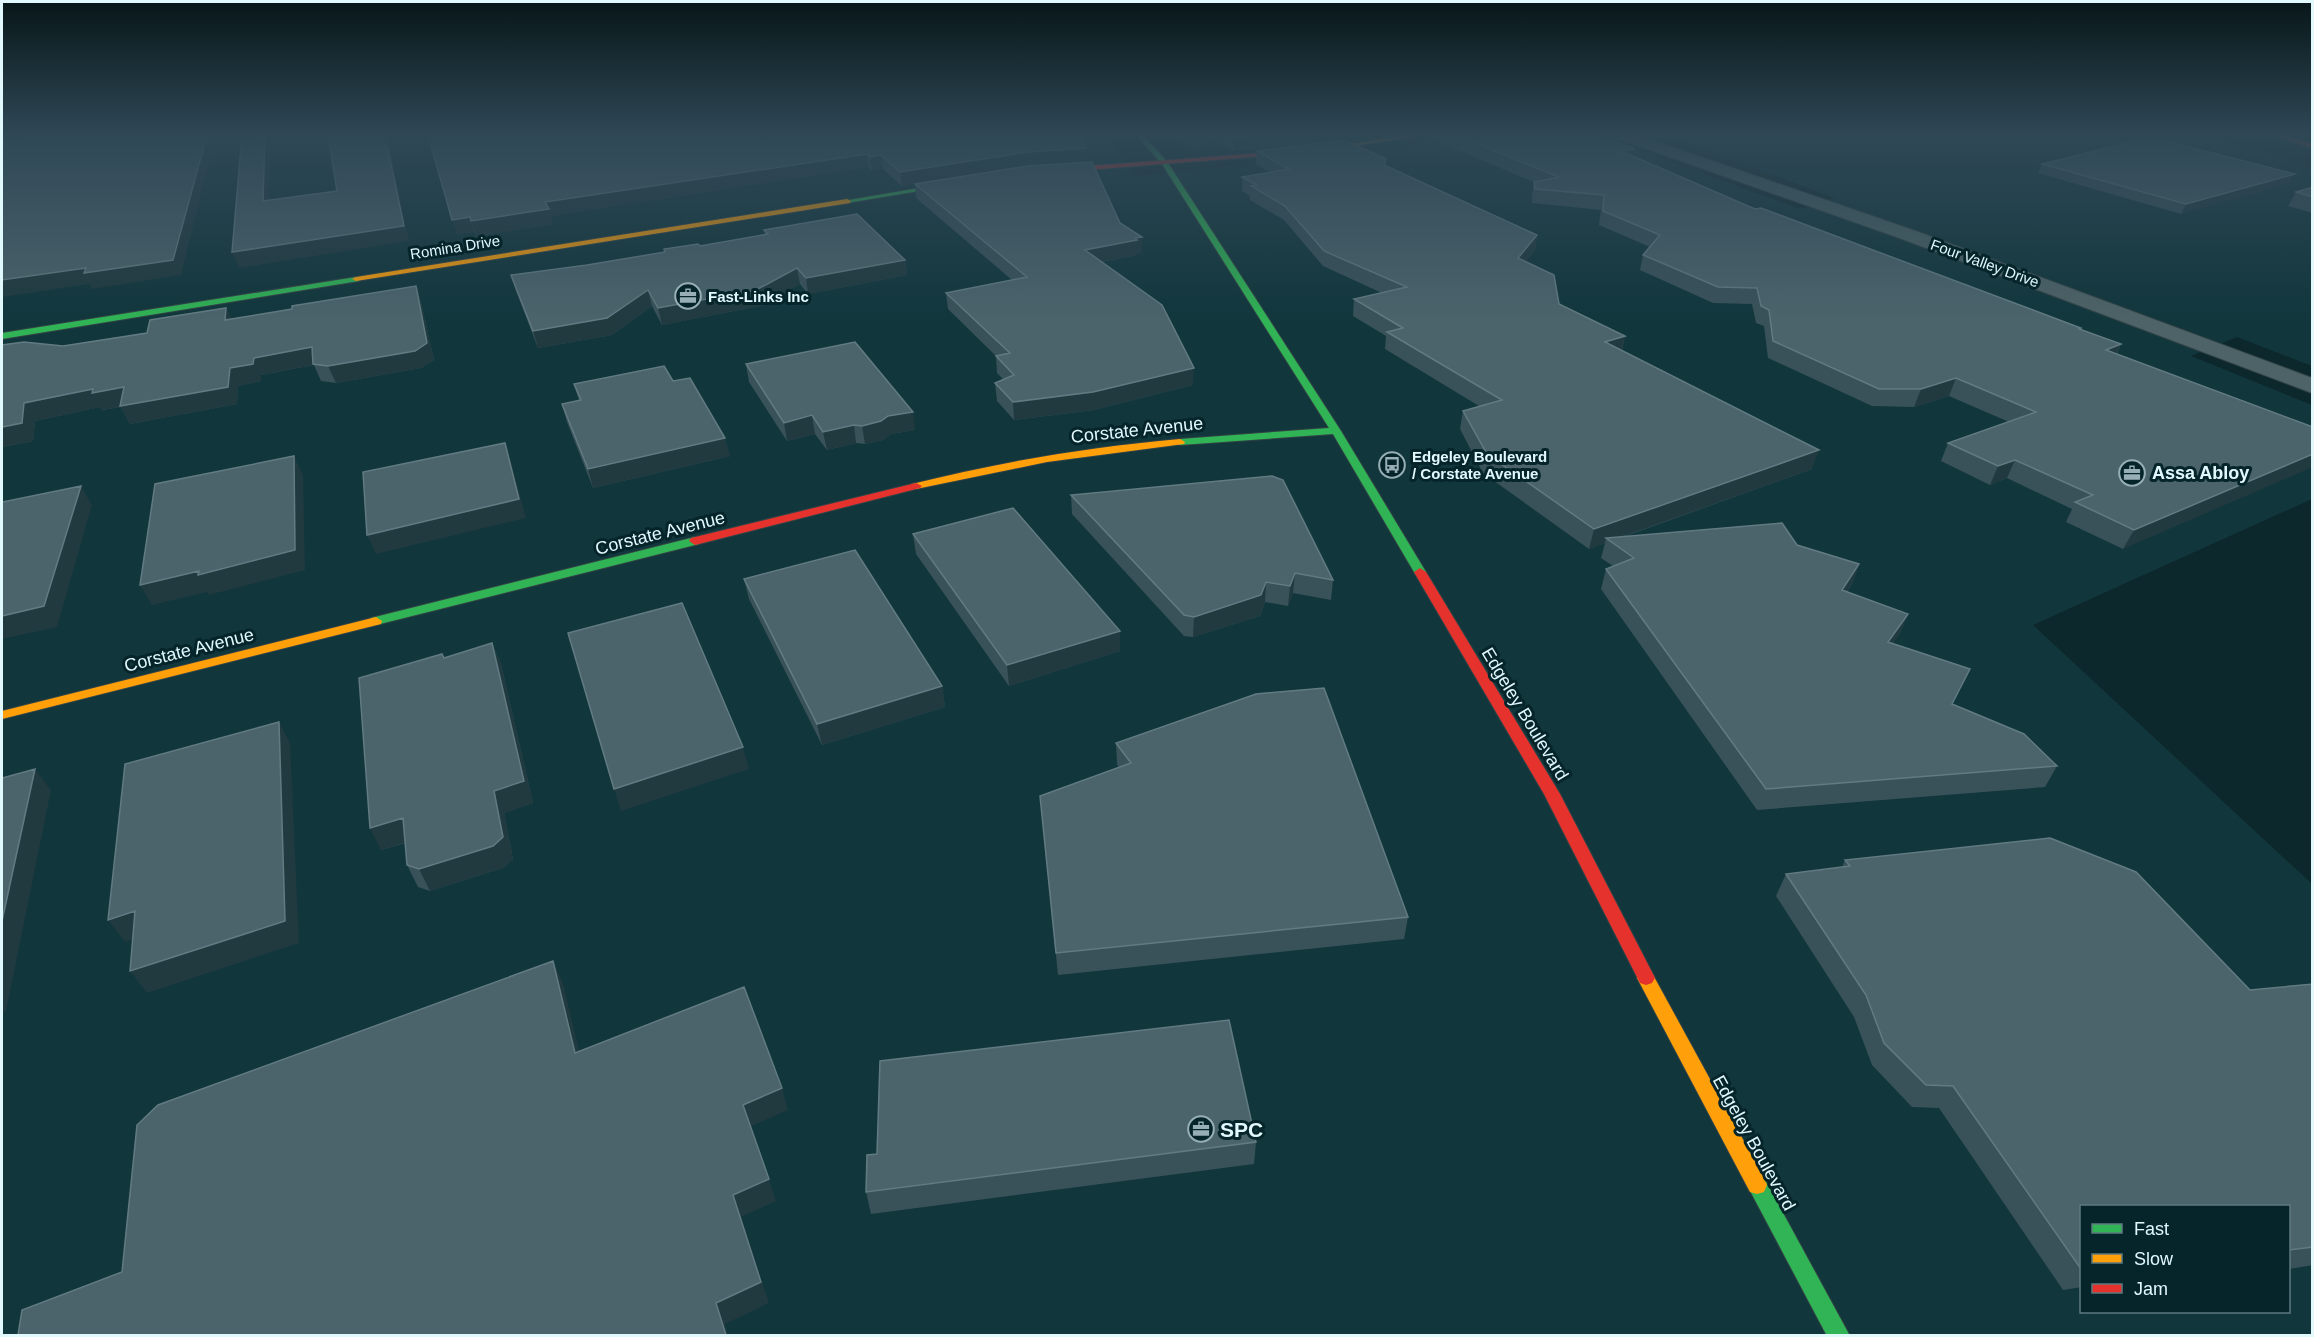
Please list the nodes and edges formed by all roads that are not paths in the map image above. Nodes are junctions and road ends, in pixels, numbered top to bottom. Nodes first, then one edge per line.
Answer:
1 (870, 197) edge
2 (1187, 197) edge
3 (1800, 197) edge
4 (2, 336) edge
5 (2313, 386) edge
6 (1336, 431) junction
7 (2, 715) edge
8 (1839, 1335) edge

1 - 4 main road, Romina Drive
2 - 6 main road, Edgeley Boulevard
3 - 5 street, Four Valley Drive
6 - 7 main road, Corstate Avenue
6 - 8 main road, Edgeley Boulevard

